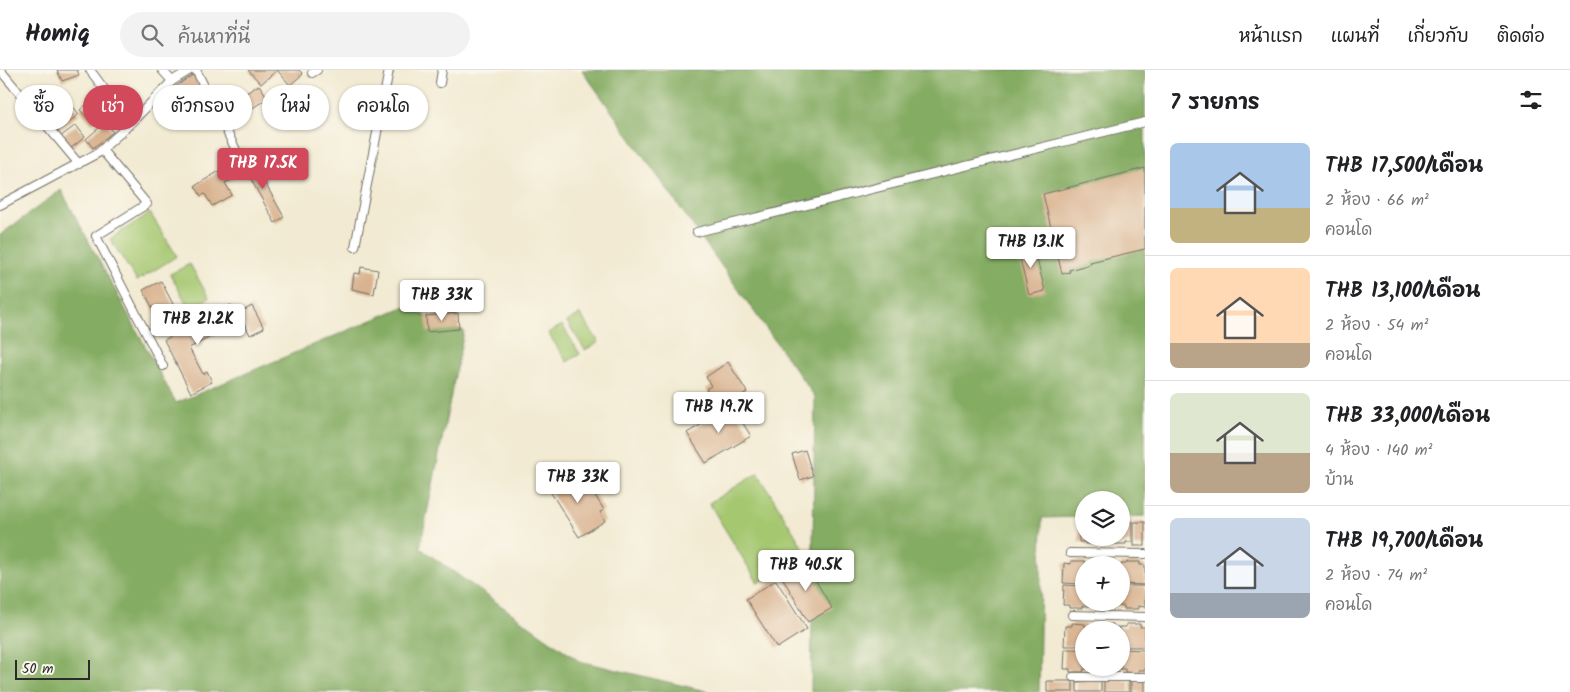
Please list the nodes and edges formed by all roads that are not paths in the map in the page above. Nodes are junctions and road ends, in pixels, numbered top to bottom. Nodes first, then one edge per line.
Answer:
1 (0, 70) edge
2 (90, 70) edge
3 (162, 70) edge
4 (190, 70) edge
5 (196, 70) edge
6 (389, 70) edge
7 (442, 70) edge
8 (172, 81) junction
9 (440, 83) dead end
10 (101, 85) edge
11 (143, 111) edge
12 (1145, 122) edge
13 (124, 130) edge
14 (102, 150) junction
15 (239, 156) dead end
16 (79, 164) junction
17 (0, 205) edge
18 (696, 232) dead end
19 (356, 247) dead end
20 (163, 366) dead end
21 (1070, 553) dead end
22 (1145, 554) edge
23 (1072, 615) dead end
24 (1145, 617) edge
25 (1073, 676) dead end
26 (1145, 677) edge

1 - 16 street
2 - 10 street
3 - 8 street
4 - 8 street
5 - 15 street
6 - 19 street
7 - 9 street
8 - 11 street
12 - 18 street
13 - 14 street
14 - 16 street
14 - 20 street
16 - 17 street
21 - 22 street
23 - 24 street
25 - 26 street

